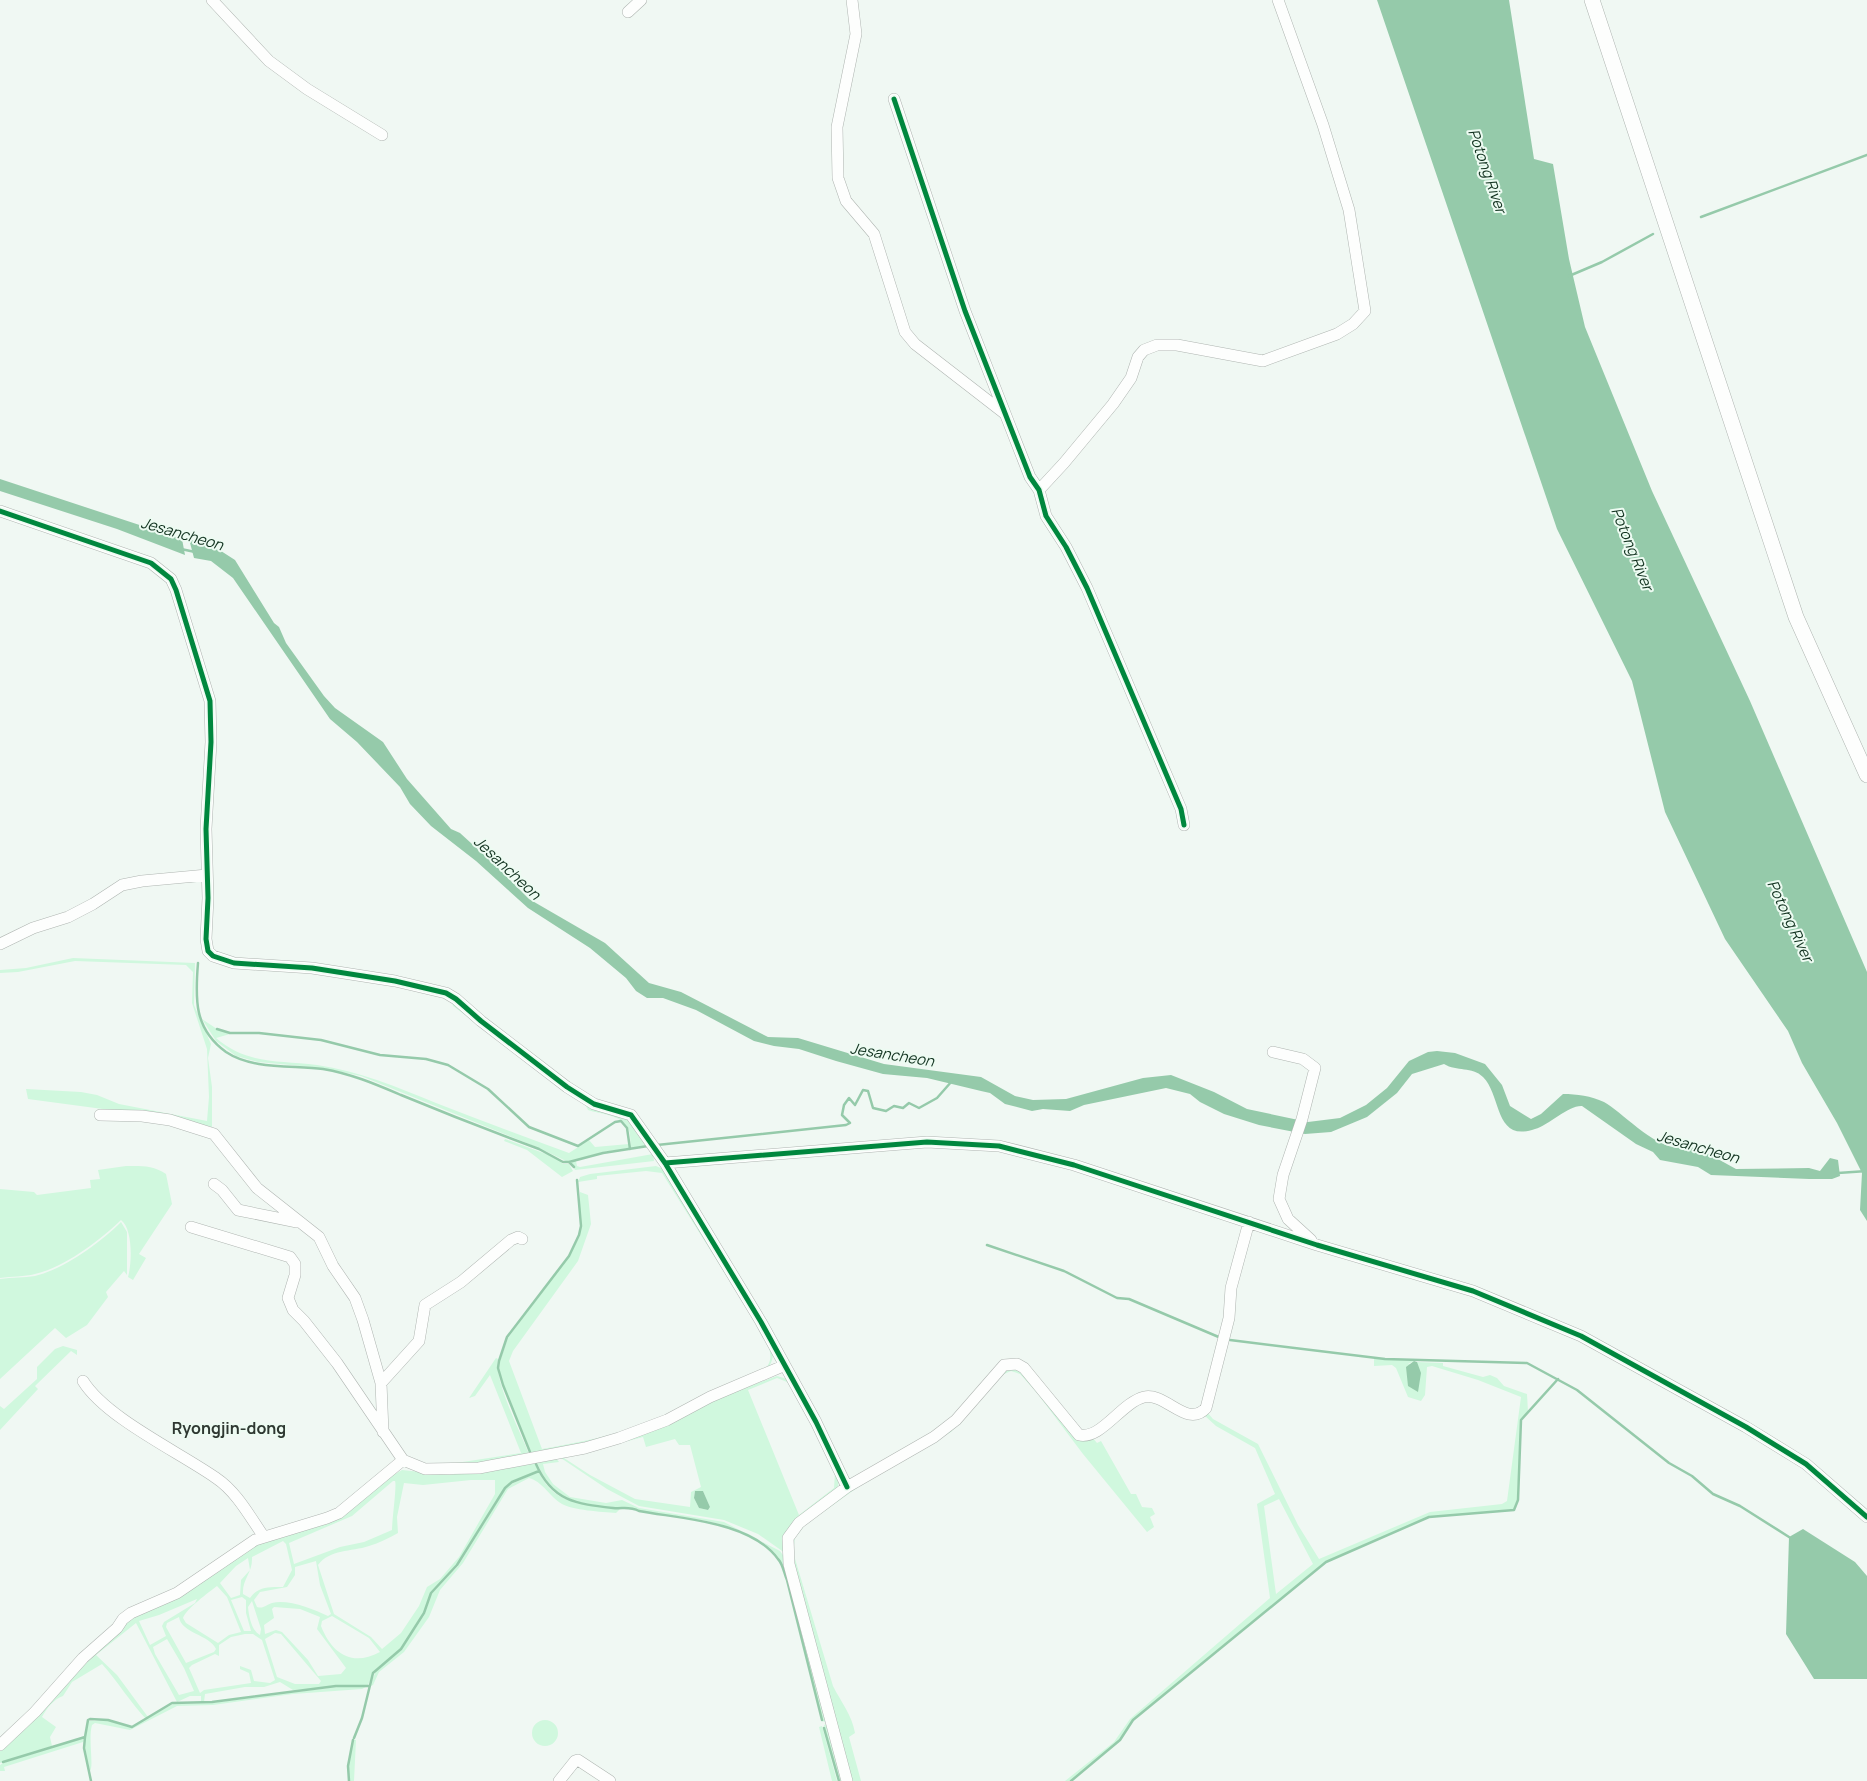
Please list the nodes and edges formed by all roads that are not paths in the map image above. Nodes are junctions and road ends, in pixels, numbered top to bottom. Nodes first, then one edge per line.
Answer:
1 (212, 0) edge
2 (641, 0) edge
3 (852, 0) edge
4 (1278, 0) edge
5 (1592, 0) edge
6 (628, 12) dead end
7 (894, 99) dead end
8 (382, 135) dead end
9 (1005, 414) junction
10 (1039, 490) junction
11 (0, 511) edge
12 (1867, 775) edge
13 (1184, 826) dead end
14 (207, 876) junction
15 (0, 944) edge
16 (1273, 1052) dead end
17 (100, 1115) dead end
18 (665, 1163) junction
19 (214, 1184) dead end
20 (1249, 1222) junction
21 (300, 1223) junction
22 (191, 1227) dead end
23 (522, 1239) dead end
24 (1317, 1245) junction
25 (783, 1366) junction
26 (83, 1382) dead end
27 (381, 1383) junction
28 (383, 1432) junction
29 (403, 1460) junction
30 (846, 1486) junction
31 (1867, 1517) edge
32 (264, 1537) junction
33 (0, 1745) edge
34 (559, 1781) edge
35 (610, 1781) edge
36 (847, 1781) edge

1 - 8 street
2 - 6 street
3 - 9 street
4 - 10 street
5 - 12 main road
7 - 9 street
9 - 10 street
10 - 13 street
11 - 14 street
14 - 15 street
14 - 18 street
16 - 24 street
17 - 21 street
18 - 20 street
18 - 25 street
19 - 21 street
20 - 24 street
20 - 30 street
21 - 27 street
22 - 28 street
23 - 27 street
24 - 31 street
25 - 29 street
25 - 30 street
26 - 32 street
27 - 28 street
28 - 29 street
29 - 32 street
30 - 36 street
32 - 33 street
34 - 35 street

